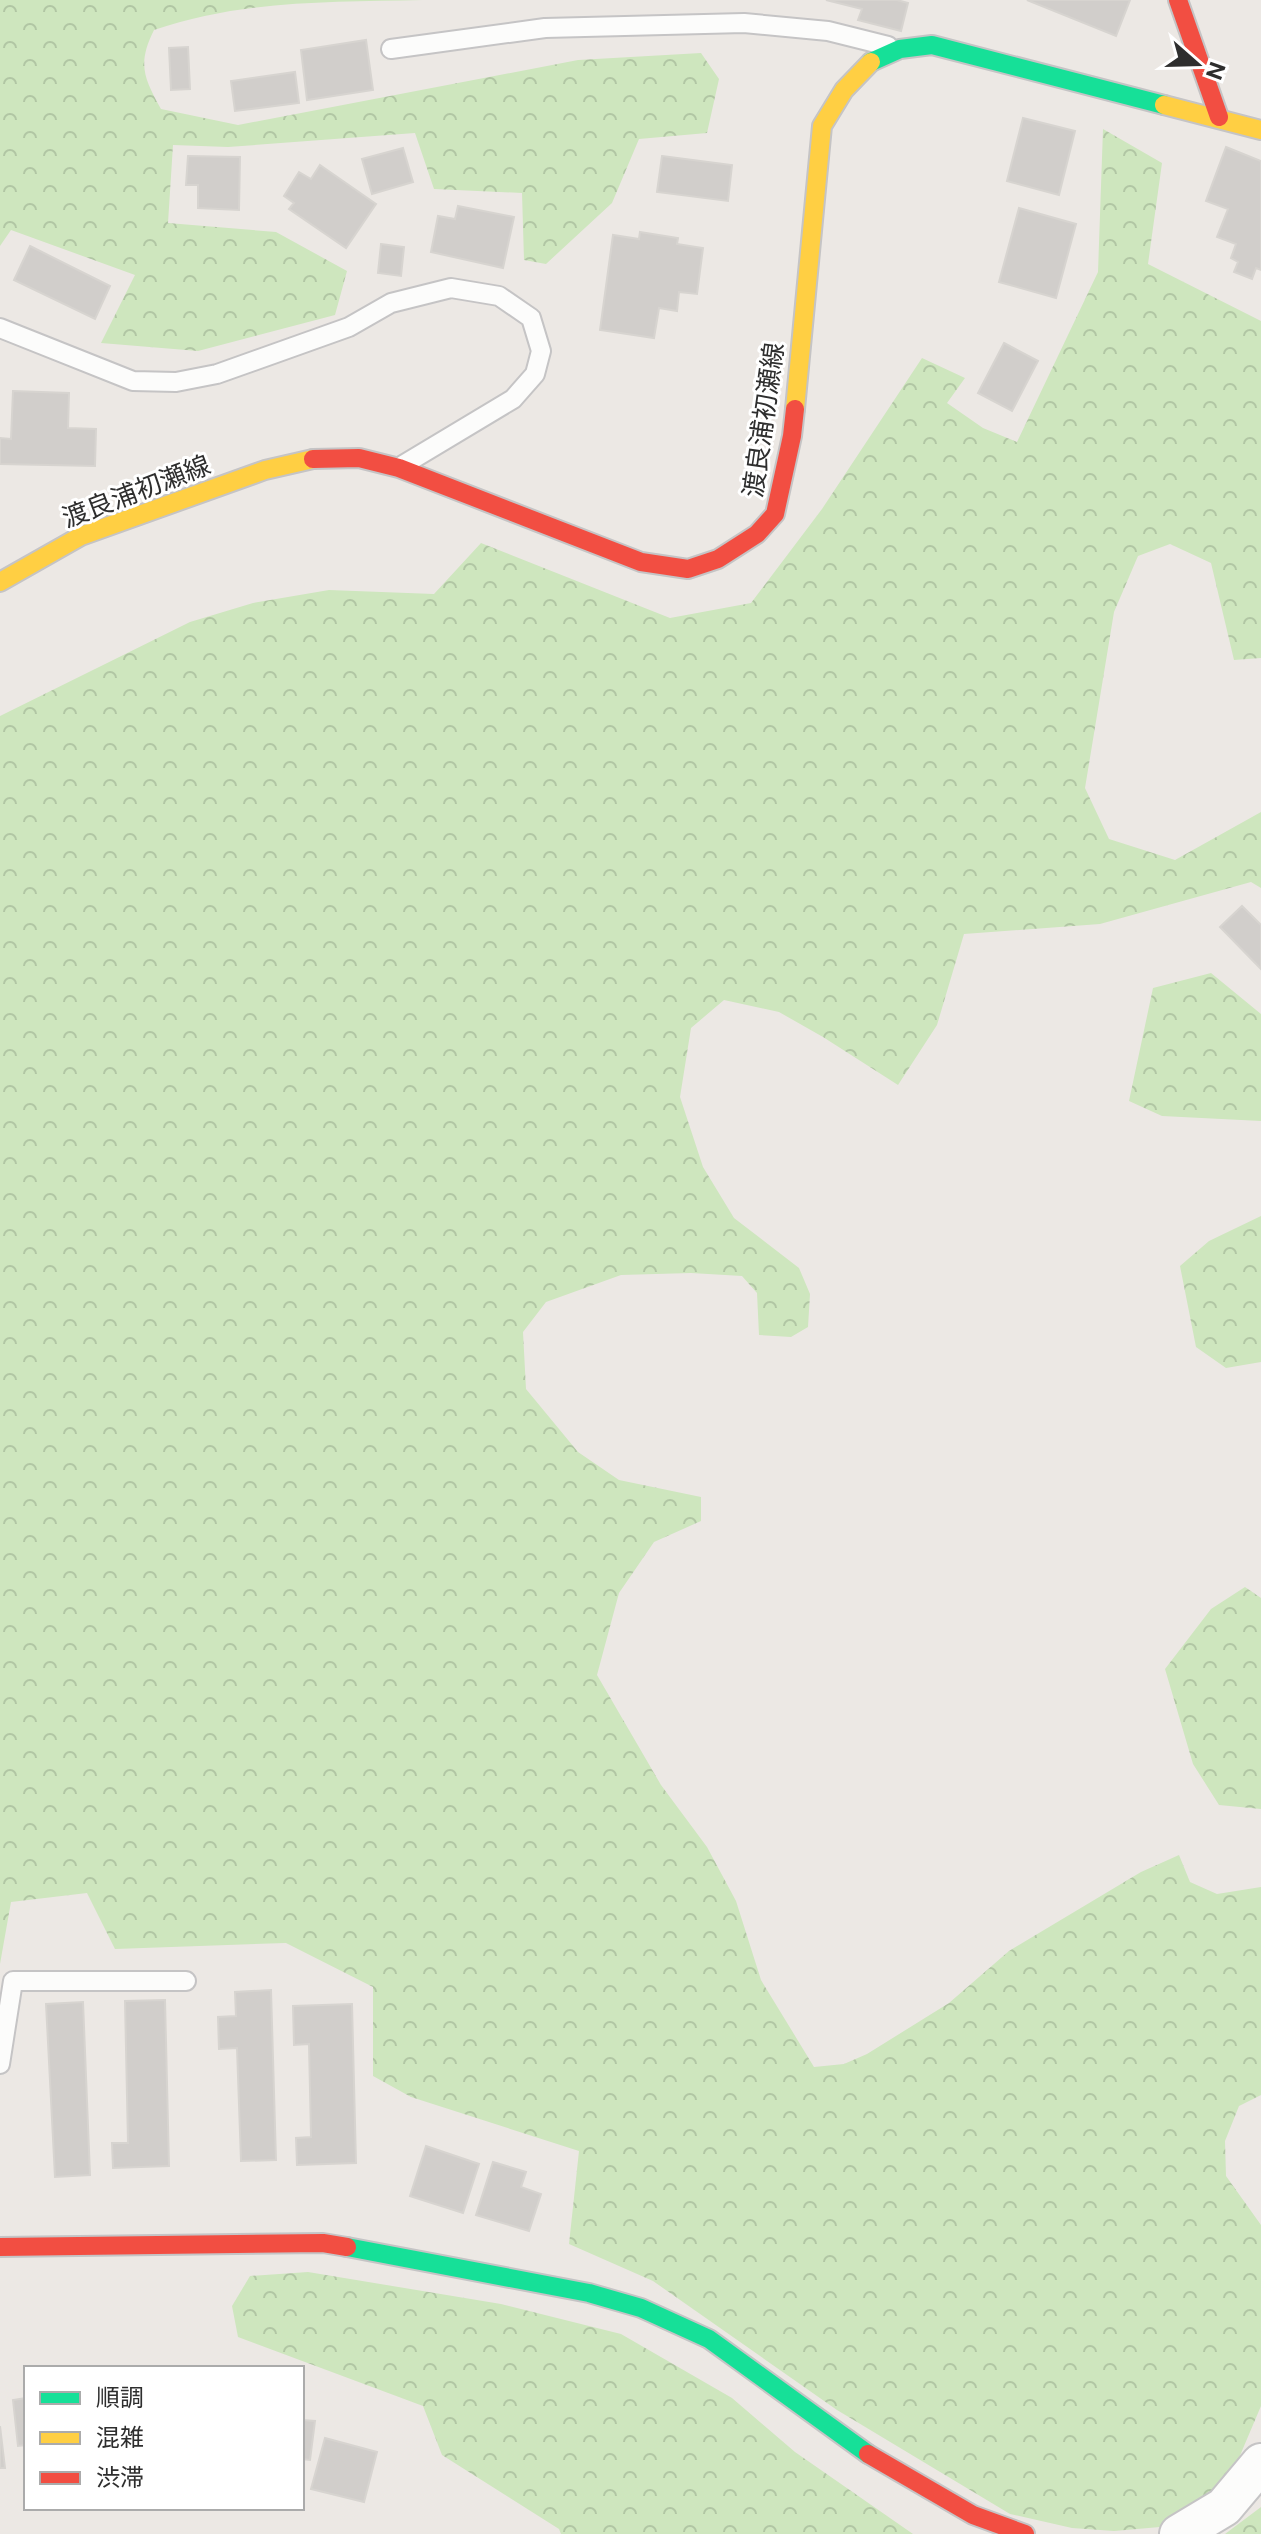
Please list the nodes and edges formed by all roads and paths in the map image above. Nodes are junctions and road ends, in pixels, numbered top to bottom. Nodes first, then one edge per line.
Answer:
1 (1178, 0) edge
2 (391, 49) dead end
3 (899, 49) junction
4 (1219, 117) junction
5 (1261, 130) edge
6 (0, 328) edge
7 (399, 468) junction
8 (0, 582) edge
9 (186, 1981) dead end
10 (0, 2064) edge
11 (0, 2247) edge
12 (1261, 2463) edge
13 (1025, 2534) edge
14 (1179, 2534) edge

1 - 4 main road
2 - 3 lane
3 - 4 main road, 渡良浦初瀬線
3 - 7 main road, 渡良浦初瀬線
4 - 5 main road, 渡良浦初瀬線
6 - 7 lane
7 - 8 main road, 渡良浦初瀬線
9 - 10 lane
11 - 13 main road
12 - 14 street

